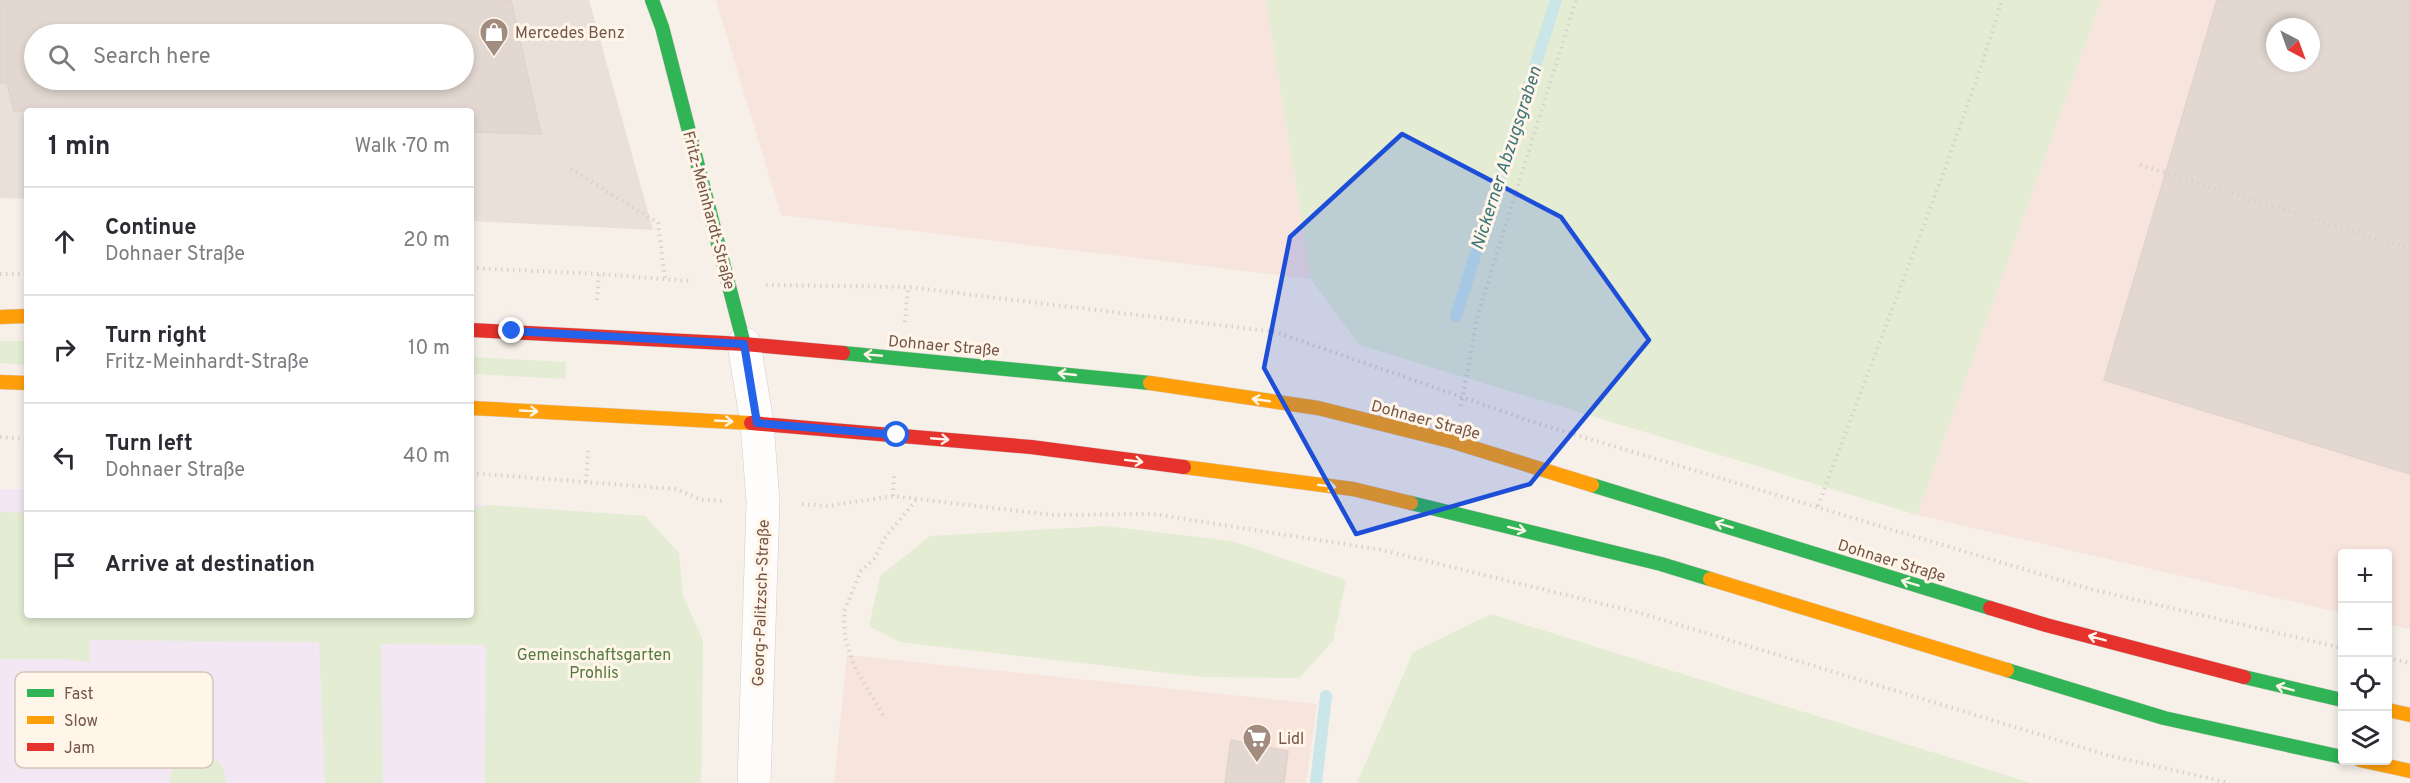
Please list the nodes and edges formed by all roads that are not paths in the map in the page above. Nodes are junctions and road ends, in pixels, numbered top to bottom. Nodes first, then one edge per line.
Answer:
1 (652, 0) edge
2 (24, 316) edge
3 (0, 317) edge
4 (474, 330) edge
5 (744, 344) junction
6 (0, 382) edge
7 (24, 384) edge
8 (474, 408) edge
9 (757, 423) junction
10 (2338, 699) edge
11 (2392, 711) edge
12 (2410, 715) edge
13 (2338, 756) edge
14 (2383, 765) edge
15 (2410, 771) edge
16 (754, 783) edge

1 - 5 main road, Fritz-Meinhardt-Straße
2 - 3 main road
4 - 5 main road, Dohnaer Straße
5 - 9 street, Fritz-Meinhardt-Straße
10 -> 5 main road, Dohnaer Straße
6 - 7 main road
8 -> 9 main road
9 -> 13 main road
9 - 16 street, Georg-Palitzsch-Straße
11 - 12 main road
14 - 15 main road

